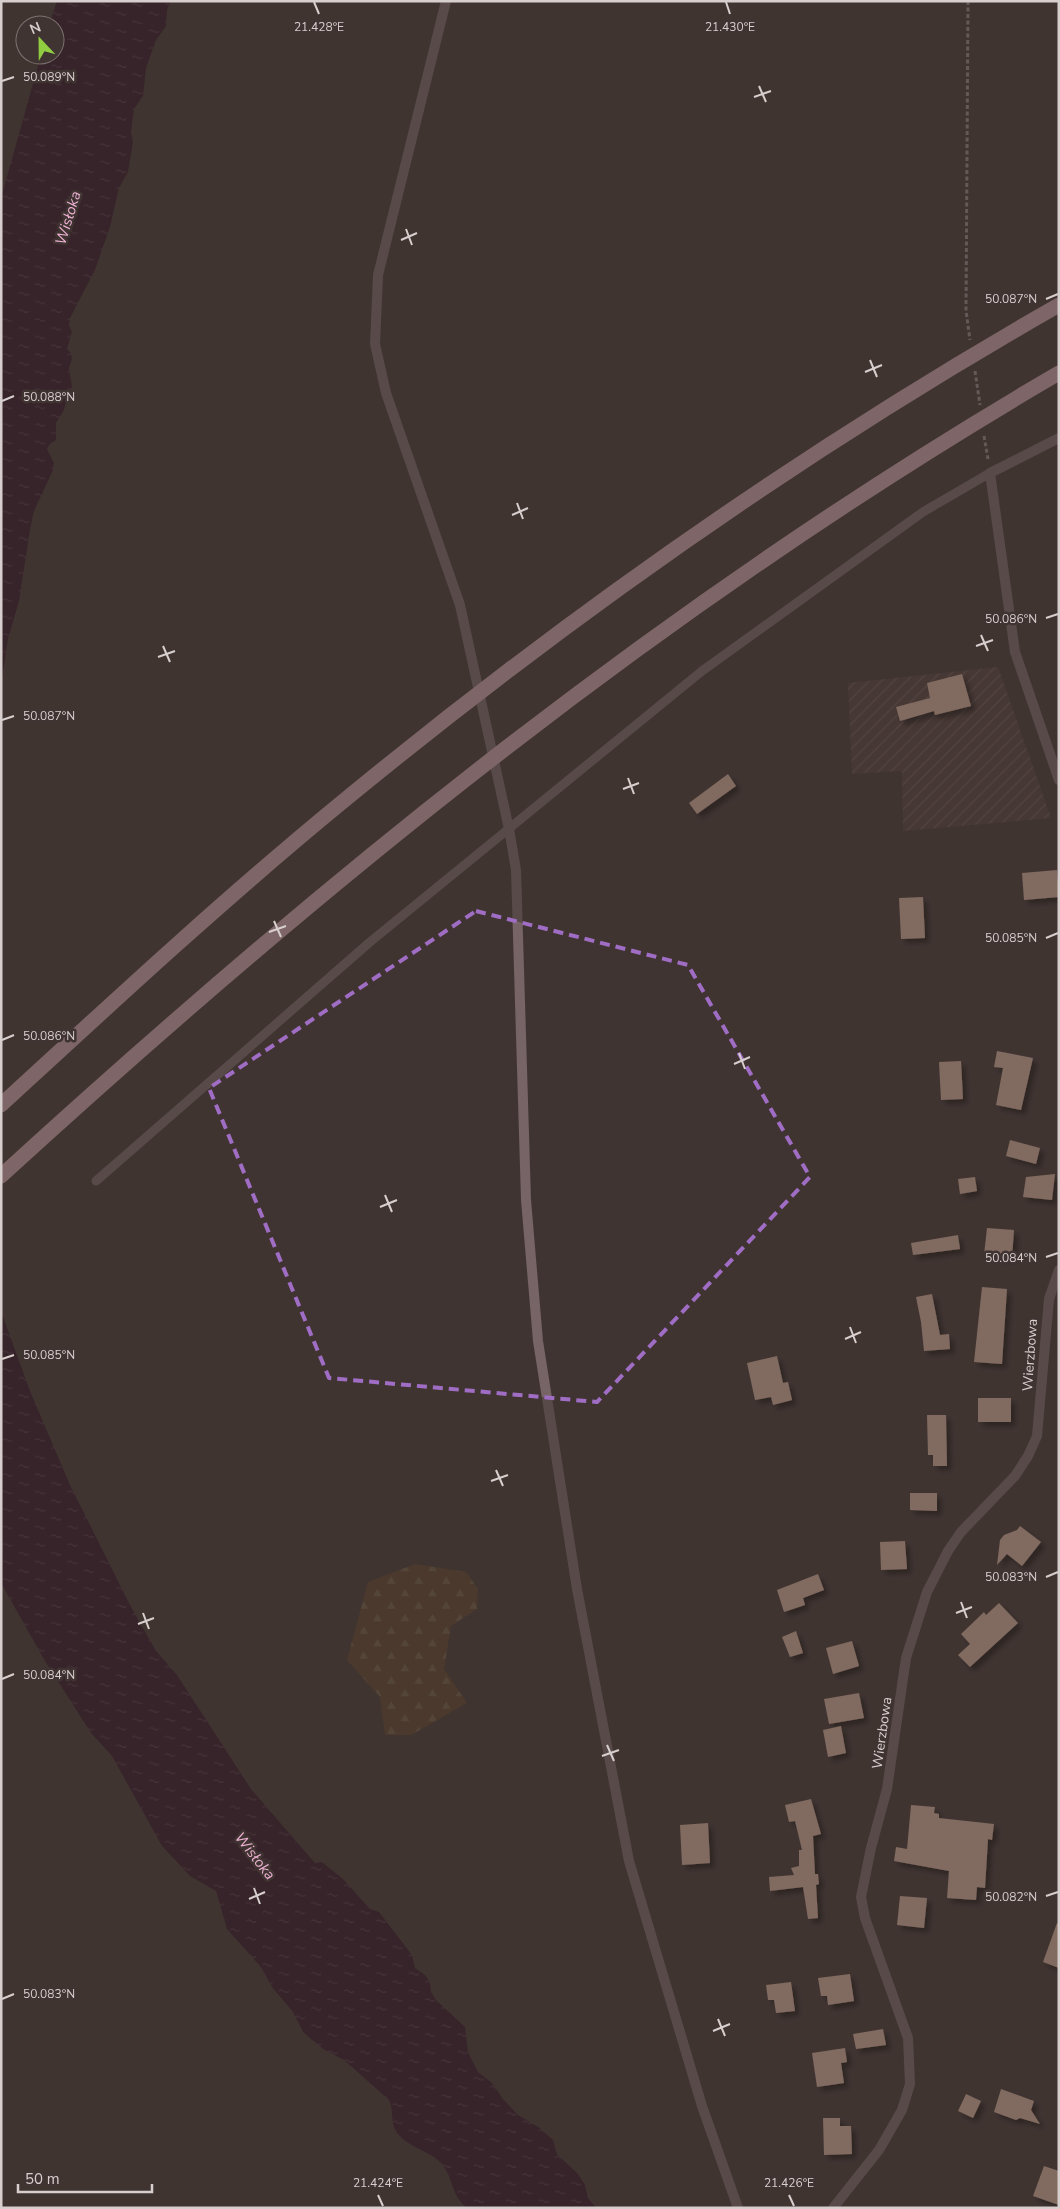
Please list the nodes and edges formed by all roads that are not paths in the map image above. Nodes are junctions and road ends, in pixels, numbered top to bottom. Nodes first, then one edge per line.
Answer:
1 (446, 1) edge
2 (1059, 305) edge
3 (1059, 373) edge
4 (1059, 438) edge
5 (990, 473) junction
6 (1059, 780) edge
7 (509, 828) junction
8 (1, 1105) edge
9 (1, 1176) edge
10 (96, 1181) dead end
11 (1059, 1270) edge
12 (738, 2208) edge
13 (833, 2208) edge

1 - 7 street
2 - 8 highway, bridge
3 - 9 highway, bridge
4 - 5 street
5 - 6 street
5 - 7 lane
7 - 10 lane
7 - 12 street
11 - 13 street, Wierzbowa

